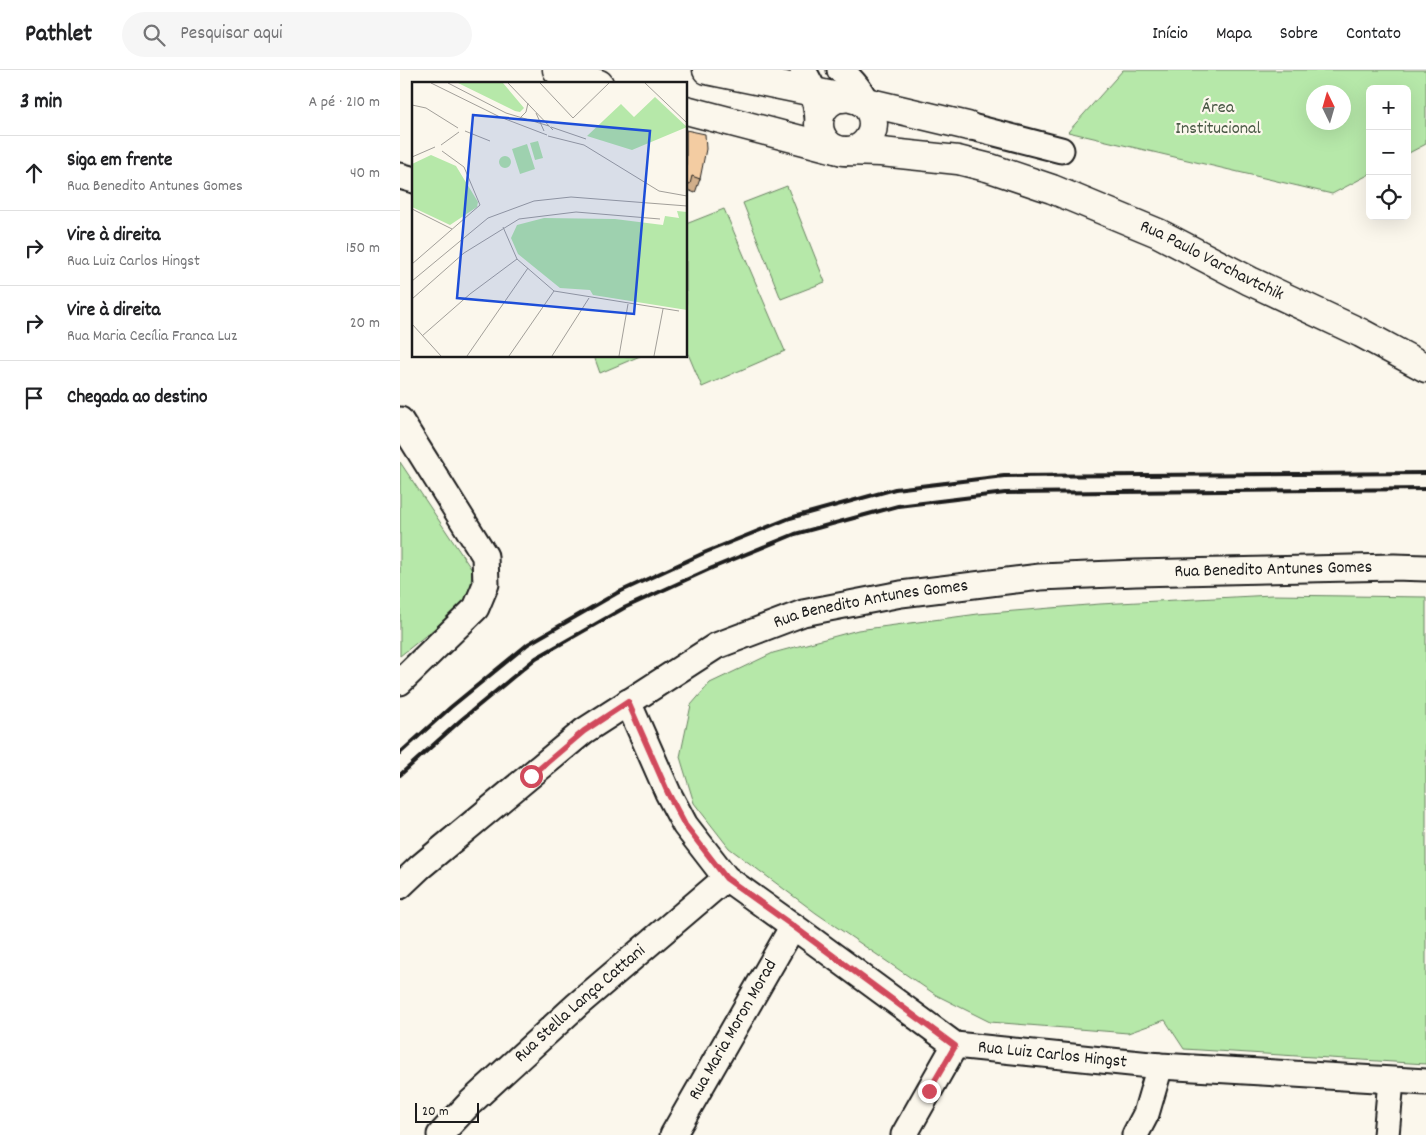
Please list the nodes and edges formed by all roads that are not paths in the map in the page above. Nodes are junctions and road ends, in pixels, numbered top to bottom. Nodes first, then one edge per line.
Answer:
1 (557, 70) edge
2 (707, 70) edge
3 (840, 70) edge
4 (808, 81) edge
5 (593, 82) edge
6 (858, 103) junction
7 (688, 111) edge
8 (819, 124) junction
9 (968, 126) junction
10 (840, 150) junction
11 (1061, 150) dead end
12 (881, 152) junction
13 (990, 168) junction
14 (1426, 368) edge
15 (400, 420) edge
16 (1426, 568) edge
17 (400, 682) edge
18 (628, 702) junction
19 (726, 878) junction
20 (400, 886) edge
21 (793, 926) junction
22 (955, 1046) junction
23 (1160, 1066) junction
24 (1391, 1081) junction
25 (1426, 1082) edge
26 (440, 1135) edge
27 (673, 1135) edge
28 (904, 1135) edge
29 (1135, 1135) edge
30 (1386, 1135) edge

1 - 5 street
2 - 4 street
3 - 6 street
4 - 6 street
4 - 8 street
6 - 8 street
6 - 9 street
6 - 10 street
7 - 10 street, Rua Paulo Varchavtchik
8 - 10 street
9 - 11 street
9 - 12 street, Rua Paulo Varchavtchik
9 - 13 street, Rua Paulo Varchavtchik
10 - 12 street, Rua Paulo Varchavtchik
12 - 13 street, Rua Paulo Varchavtchik
13 - 14 street, Rua Paulo Varchavtchik
15 - 17 street
16 - 18 street, Rua Benedito Antunes Gomes
18 - 19 street, Rua Luiz Carlos Hingst
18 - 20 street, Rua Benedito Antunes Gomes
19 - 21 street, Rua Luiz Carlos Hingst
19 - 26 street, Rua Stella Lança Cattani
21 - 22 street, Rua Luiz Carlos Hingst
21 - 27 street, Rua Maria Moron Morad
22 - 23 street, Rua Luiz Carlos Hingst
22 - 28 street
23 - 24 street, Rua Luiz Carlos Hingst
23 - 29 street
24 - 25 street, Rua Luiz Carlos Hingst
24 - 30 street

